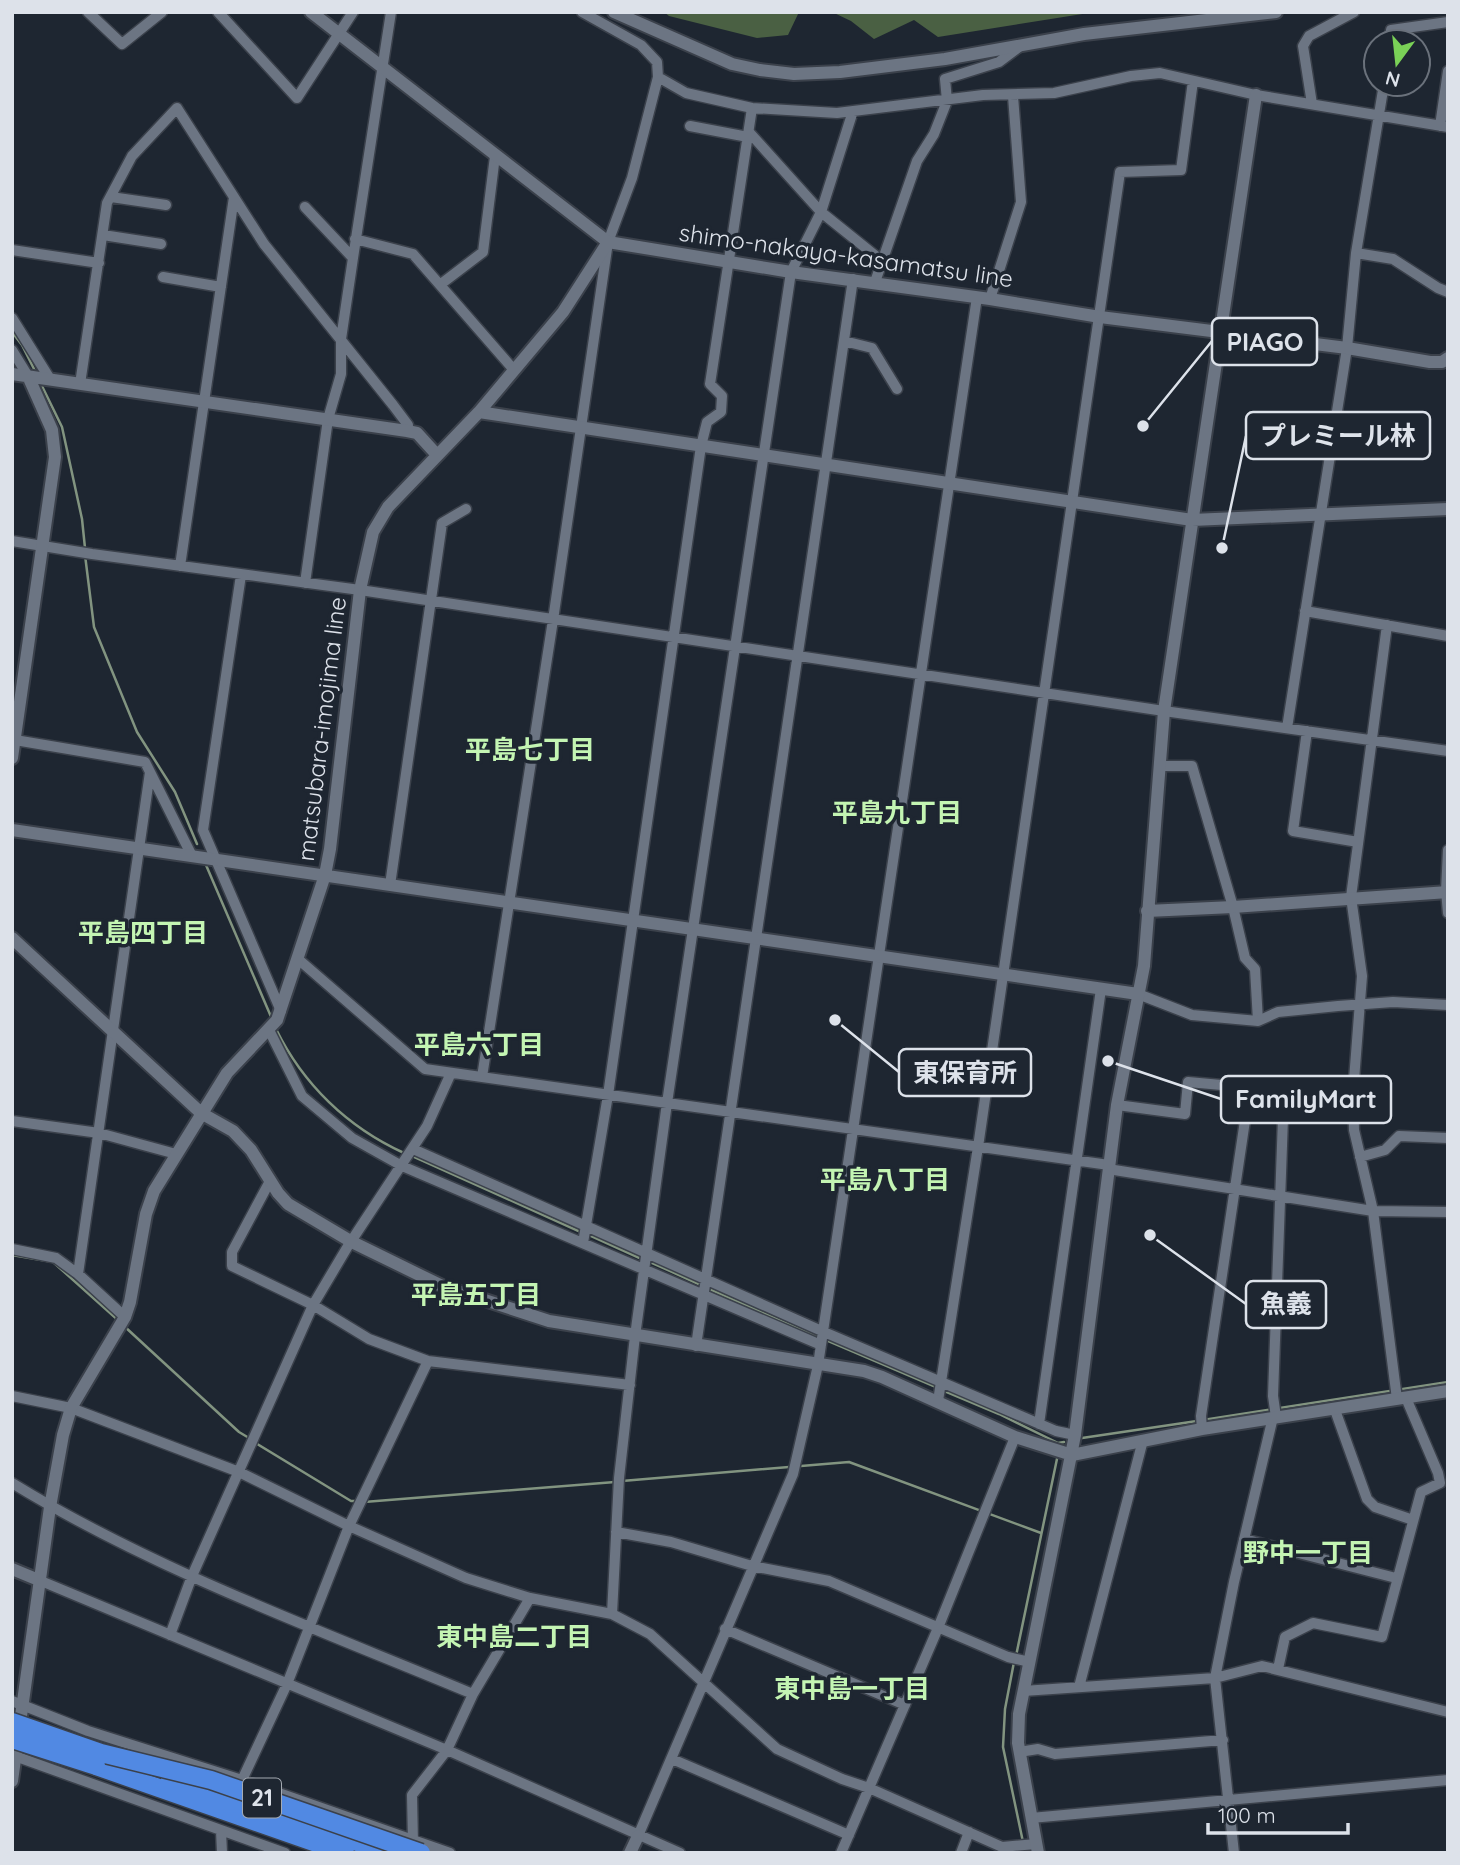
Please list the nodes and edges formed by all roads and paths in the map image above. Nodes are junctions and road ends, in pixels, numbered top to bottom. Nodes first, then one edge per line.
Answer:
1 (88, 12) edge
2 (162, 12) edge
3 (218, 12) edge
4 (311, 12) edge
5 (353, 12) edge
6 (390, 12) edge
7 (582, 12) edge
8 (614, 12) edge
9 (1276, 12) edge
10 (1354, 12) edge
11 (1448, 22) edge
12 (1405, 28) edge
13 (339, 34) junction
14 (1019, 47) junction
15 (382, 68) junction
16 (1448, 71) edge
17 (657, 77) junction
18 (1193, 81) junction
19 (1256, 95) junction
20 (1013, 96) junction
21 (1382, 98) edge
22 (947, 101) junction
23 (1312, 104) junction
24 (752, 108) junction
25 (853, 111) junction
26 (1380, 116) junction
27 (690, 126) dead end
28 (1444, 127) edge
29 (748, 134) junction
30 (495, 156) junction
31 (111, 197) junction
32 (234, 197) junction
33 (166, 205) dead end
34 (305, 207) dead end
35 (821, 212) junction
36 (103, 235) junction
37 (355, 239) junction
38 (608, 242) junction
39 (161, 244) dead end
40 (12, 250) edge
41 (1356, 253) junction
42 (353, 258) junction
43 (727, 261) junction
44 (882, 261) junction
45 (99, 264) junction
46 (791, 272) junction
47 (163, 277) dead end
48 (853, 279) junction
49 (875, 282) junction
50 (441, 284) junction
51 (221, 287) junction
52 (1448, 292) edge
53 (984, 298) junction
54 (1100, 317) junction
55 (12, 318) edge
56 (1220, 330) junction
57 (341, 339) junction
58 (844, 341) junction
59 (1347, 348) junction
60 (12, 350) edge
61 (1446, 361) edge
62 (514, 370) junction
63 (12, 374) edge
64 (38, 377) junction
65 (80, 384) junction
66 (897, 389) dead end
67 (204, 402) junction
68 (479, 412) junction
69 (328, 419) junction
70 (581, 428) junction
71 (407, 430) junction
72 (701, 446) junction
73 (437, 455) junction
74 (764, 455) junction
75 (825, 465) junction
76 (949, 484) junction
77 (1072, 502) junction
78 (466, 509) dead end
79 (1448, 509) edge
80 (1321, 515) junction
81 (1192, 520) junction
82 (12, 541) edge
83 (42, 545) junction
84 (180, 566) junction
85 (241, 575) junction
86 (305, 583) junction
87 (360, 590) junction
88 (430, 602) junction
89 (1305, 611) junction
90 (553, 620) junction
91 (1387, 625) junction
92 (1448, 636) edge
93 (675, 638) junction
94 (736, 647) junction
95 (797, 656) junction
96 (920, 675) junction
97 (1044, 693) junction
98 (1164, 712) junction
99 (1287, 728) junction
100 (1307, 731) junction
101 (14, 740) edge
102 (1371, 740) junction
103 (1448, 751) edge
104 (12, 758) edge
105 (1159, 766) junction
106 (150, 772) junction
107 (12, 830) edge
108 (1358, 842) junction
109 (140, 848) junction
110 (1448, 850) edge
111 (192, 856) junction
112 (217, 859) junction
113 (325, 875) junction
114 (390, 885) junction
115 (1447, 891) edge
116 (1351, 897) junction
117 (508, 902) junction
118 (1233, 907) junction
119 (1147, 911) junction
120 (1448, 913) edge
121 (633, 920) junction
122 (694, 929) junction
123 (12, 938) edge
124 (756, 938) junction
125 (878, 956) junction
126 (298, 959) junction
127 (1002, 975) junction
128 (1101, 989) junction
129 (1138, 994) junction
130 (1448, 1005) edge
131 (1360, 1006) junction
132 (1258, 1021) junction
133 (274, 1022) junction
134 (114, 1034) junction
135 (451, 1073) junction
136 (482, 1077) junction
137 (1250, 1087) junction
138 (1284, 1090) junction
139 (608, 1095) junction
140 (1354, 1097) junction
141 (667, 1103) junction
142 (1117, 1105) junction
143 (730, 1112) junction
144 (201, 1113) junction
145 (12, 1121) edge
146 (853, 1129) junction
147 (99, 1133) junction
148 (1448, 1138) edge
149 (978, 1147) junction
150 (176, 1154) junction
151 (407, 1157) junction
152 (1360, 1157) junction
153 (1077, 1161) junction
154 (1108, 1167) junction
155 (270, 1181) junction
156 (1235, 1189) junction
157 (1281, 1196) junction
158 (1373, 1211) junction
159 (1448, 1212) edge
160 (584, 1234) junction
161 (352, 1242) junction
162 (12, 1249) edge
163 (645, 1261) junction
164 (78, 1274) junction
165 (705, 1287) junction
166 (313, 1305) junction
167 (122, 1322) junction
168 (635, 1336) junction
169 (822, 1339) junction
170 (696, 1346) junction
171 (428, 1361) junction
172 (818, 1365) junction
173 (630, 1385) junction
174 (940, 1391) junction
175 (1448, 1391) edge
176 (1398, 1394) junction
177 (12, 1396) edge
178 (71, 1408) junction
179 (1335, 1410) junction
180 (1275, 1413) junction
181 (1202, 1423) junction
182 (1039, 1424) junction
183 (1075, 1435) junction
184 (1015, 1437) junction
185 (1143, 1440) junction
186 (1068, 1453) junction
187 (1443, 1471) edge
188 (239, 1472) junction
189 (12, 1483) edge
190 (50, 1507) junction
191 (1413, 1520) junction
192 (349, 1526) junction
193 (616, 1532) junction
194 (1244, 1539) junction
195 (752, 1566) junction
196 (12, 1569) edge
197 (192, 1576) junction
198 (1396, 1578) junction
199 (41, 1581) junction
200 (530, 1598) junction
201 (612, 1614) junction
202 (311, 1626) junction
203 (938, 1628) junction
204 (725, 1629) junction
205 (170, 1635) junction
206 (1026, 1661) junction
207 (1278, 1669) junction
208 (1215, 1678) junction
209 (703, 1681) junction
210 (287, 1684) junction
211 (1079, 1687) junction
212 (1023, 1691) junction
213 (473, 1694) junction
214 (18, 1703) edge
215 (905, 1705) junction
216 (1448, 1712) edge
217 (12, 1722) edge
218 (1223, 1740) junction
219 (14, 1750) edge
220 (447, 1750) junction
221 (1019, 1752) junction
222 (98, 1759) junction
223 (672, 1759) junction
224 (242, 1780) junction
225 (1448, 1780) edge
226 (12, 1781) edge
227 (869, 1788) junction
228 (1228, 1799) junction
229 (1031, 1818) junction
230 (221, 1830) junction
231 (970, 1832) junction
232 (849, 1835) junction
233 (638, 1836) junction
234 (416, 1845) edge
235 (1035, 1847) edge
236 (843, 1852) edge
237 (222, 1853) edge
238 (285, 1853) edge
239 (313, 1853) edge
240 (345, 1853) edge
241 (389, 1853) edge
242 (450, 1853) edge
243 (631, 1853) edge
244 (680, 1853) edge
245 (961, 1853) edge
246 (1234, 1853) edge

1 - 2 street
3 - 13 street
4 - 13 street, shimo-nakaya-kasamatsu line
5 - 13 street
6 - 15 street
7 - 17 street
8 - 14 street
9 - 14 street
10 - 23 street
11 - 12 street
13 - 15 street, shimo-nakaya-kasamatsu line
14 - 22 street
15 - 30 street, shimo-nakaya-kasamatsu line
15 - 37 street
16 - 28 street
17 - 24 street
17 - 38 street
18 - 19 street
18 - 20 street
18 - 54 street
19 - 23 street
19 - 56 street
20 - 22 street
20 - 53 street
21 - 26 street
22 - 25 street
22 - 44 street
23 - 26 street
24 - 25 street
24 - 29 street
25 - 35 street
26 - 28 street
26 - 41 street
27 - 29 street
29 - 35 street
29 - 43 street
30 - 38 street, shimo-nakaya-kasamatsu line
30 - 50 street
31 - 32 street
31 - 33 street
31 - 36 street
32 - 51 street
32 - 57 street
34 - 42 street
35 - 44 street
35 - 46 street
36 - 39 street
36 - 45 street
37 - 42 street
37 - 50 street
38 - 43 street, shimo-nakaya-kasamatsu line
38 - 62 street, matsubara-imojima line
38 - 70 street
40 - 45 street
41 - 52 street
41 - 59 street
42 - 57 street
43 - 46 street, shimo-nakaya-kasamatsu line
43 - 72 street
44 - 49 street
45 - 65 street
46 - 48 street, shimo-nakaya-kasamatsu line
46 - 74 street
47 - 51 street
48 - 49 street, shimo-nakaya-kasamatsu line
48 - 58 street
49 - 53 street, shimo-nakaya-kasamatsu line
50 - 62 street
51 - 67 street
53 - 54 street, shimo-nakaya-kasamatsu line
53 - 76 street
54 - 56 street, shimo-nakaya-kasamatsu line
54 - 77 street
55 - 64 street
56 - 59 street, shimo-nakaya-kasamatsu line
56 - 81 street
57 - 69 street
57 - 71 street
58 - 66 street
58 - 75 street
59 - 61 street, shimo-nakaya-kasamatsu line
59 - 80 street
60 - 64 street
62 - 68 street, matsubara-imojima line
63 - 64 street
64 - 65 street
64 - 83 street
65 - 67 street
67 - 69 street
67 - 84 street
68 - 70 street
68 - 73 street, matsubara-imojima line
69 - 71 street
69 - 86 street
70 - 72 street
70 - 90 street
71 - 73 street
72 - 74 street
72 - 93 street
73 - 87 street, matsubara-imojima line
74 - 75 street
74 - 94 street
75 - 76 street
75 - 95 street
76 - 77 street
76 - 96 street
77 - 81 street
77 - 97 street
78 - 88 street
79 - 80 street
80 - 81 street
80 - 89 street
81 - 98 street
82 - 83 street
83 - 84 street
83 - 101 street
84 - 85 street
85 - 86 street
85 - 112 street
86 - 87 street
87 - 88 street
87 - 113 street, matsubara-imojima line
88 - 90 street
88 - 114 street
89 - 91 street
89 - 99 street
90 - 93 street
90 - 117 street
91 - 92 street
91 - 102 street
93 - 94 street
93 - 121 street
94 - 95 street
94 - 122 street
95 - 96 street
95 - 124 street
96 - 97 street
96 - 125 street
97 - 98 street
97 - 127 street
98 - 99 street
98 - 105 street
99 - 100 street
100 - 102 street
100 - 108 street
101 - 104 street
101 - 106 street
102 - 103 street
102 - 108 street
105 - 118 street
105 - 119 street
106 - 109 street
106 - 111 street
107 - 109 street
108 - 116 street
109 - 111 street
109 - 134 street
110 - 115 street
111 - 112 street
112 - 113 street
112 - 133 street
113 - 114 street
113 - 126 street, matsubara-imojima line
114 - 117 street
115 - 116 street
115 - 120 street
116 - 118 street
116 - 131 street
117 - 121 street
117 - 136 street
118 - 119 street
118 - 132 street
119 - 129 street
121 - 122 street
121 - 139 street
122 - 124 street
122 - 141 street
123 - 134 street
124 - 125 street
124 - 143 street
125 - 127 street
125 - 146 street
126 - 133 street, matsubara-imojima line
126 - 135 street
127 - 128 street
127 - 149 street
128 - 129 street
128 - 153 street
129 - 132 street
129 - 142 street
130 - 131 street
131 - 132 street
131 - 140 street
133 - 144 street, matsubara-imojima line
133 - 151 street
134 - 144 street
134 - 147 street
135 - 136 street
135 - 151 street
136 - 139 street
137 - 138 street
137 - 142 street
137 - 156 street
138 - 140 street
138 - 157 street
139 - 141 street
139 - 160 street
140 - 152 street
141 - 143 street
141 - 163 street
142 - 154 street
143 - 146 street
143 - 165 street
144 - 150 street, matsubara-imojima line
144 - 155 street
145 - 147 street
146 - 149 street
146 - 169 street
147 - 150 street
147 - 164 street
148 - 152 street
149 - 153 street
149 - 174 street
150 - 167 street, matsubara-imojima line
151 - 160 street
151 - 160 street
151 - 161 street
152 - 158 street
153 - 154 street
153 - 182 street
154 - 156 street
154 - 183 street
155 - 161 street
155 - 166 street
156 - 157 street
156 - 181 street
157 - 158 street
157 - 180 street
158 - 159 street
158 - 176 street
160 - 163 street
160 - 163 street
161 - 166 street
161 - 168 street
162 - 164 street
163 - 165 street
163 - 165 street
163 - 168 street
164 - 167 street
165 - 169 street
165 - 170 street
166 - 171 street
166 - 188 street
167 - 178 street, matsubara-imojima line
168 - 170 street
168 - 173 street
169 - 172 street
169 - 174 street
170 - 172 street
171 - 173 street
171 - 192 street
172 - 174 street
172 - 195 street
173 - 193 street
174 - 182 street
174 - 184 street
175 - 176 street
176 - 179 street
176 - 187 street
177 - 178 street
178 - 188 street
178 - 190 street, matsubara-imojima line
179 - 180 street
179 - 191 street
180 - 181 street
180 - 194 street
181 - 185 street
182 - 183 street
183 - 186 street
184 - 186 street
184 - 203 street
185 - 186 street
185 - 211 street
186 - 206 street
187 - 191 street
188 - 192 street
188 - 197 street
189 - 190 street
190 - 197 street
190 - 199 street, matsubara-imojima line
191 - 198 street
192 - 200 street
192 - 202 street
193 - 195 street
193 - 201 street
194 - 198 street
194 - 208 street
195 - 203 street
195 - 204 street
196 - 199 street
197 - 202 street
197 - 205 street
198 - 207 street
199 - 205 street
199 - 214 street, matsubara-imojima line
200 - 201 street
200 - 213 street
201 - 209 street
202 - 210 street
202 - 213 street
203 - 206 street
203 - 215 street
204 - 209 street
204 - 215 street
205 - 210 street
206 - 212 street
207 - 208 street
207 - 216 street
208 - 211 street
208 - 218 street
209 - 223 street
209 - 227 street
210 - 220 street
210 - 224 street
211 - 212 street
212 - 221 street
213 - 220 street
214 - 219 street, matsubara-imojima line
214 - 224 street
215 - 227 street
217 - 222 highway, 21, bridge
218 - 221 street
218 - 228 street
219 - 222 highway, 21, bridge
219 - 226 street, matsubara-imojima line
219 - 230 street
220 - 233 street
220 - 234 street
221 - 229 street
222 - 234 highway, 21, bridge
222 - 239 highway, 21
222 - 240 highway, 21
222 - 241 highway, 21, bridge
223 - 232 street
223 - 233 street
224 - 234 street
225 - 228 street
227 - 231 street
227 - 232 street
228 - 229 street
228 - 246 street
229 - 235 street
230 - 237 street
230 - 238 street
231 - 235 street
231 - 245 street
232 - 236 street
233 - 243 street
233 - 244 street
234 - 242 street

